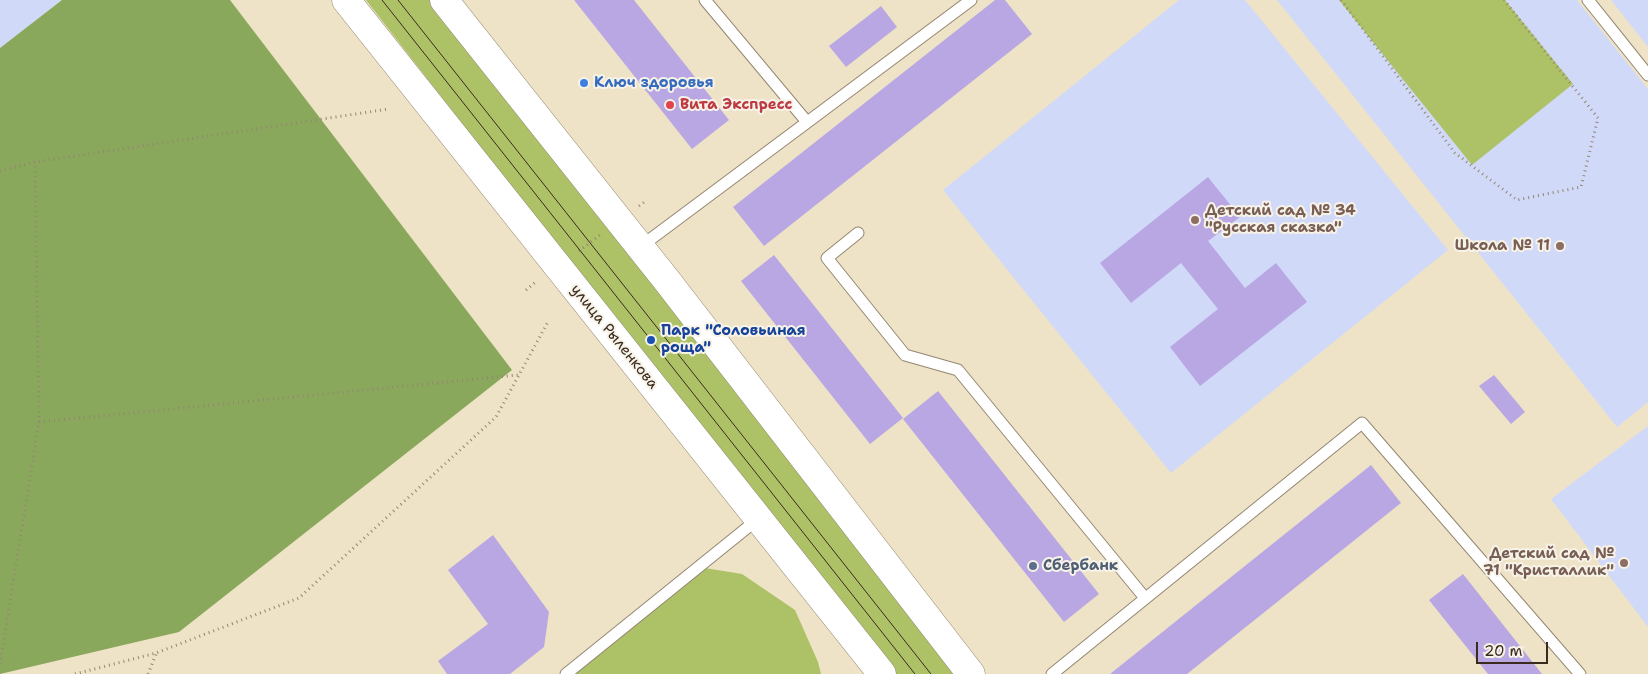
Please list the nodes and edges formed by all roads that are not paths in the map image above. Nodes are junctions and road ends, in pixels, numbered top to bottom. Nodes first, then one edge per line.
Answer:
1 (346, 0) edge
2 (444, 0) edge
3 (705, 0) edge
4 (971, 0) edge
5 (1588, 0) edge
6 (1648, 75) edge
7 (807, 122) junction
8 (858, 233) dead end
9 (640, 247) junction
10 (758, 519) junction
11 (1146, 598) junction
12 (566, 674) edge
13 (882, 674) edge
14 (971, 674) edge
15 (1052, 674) edge
16 (1580, 674) edge

1 - 10 street, улица Рыленкова
2 - 9 street
3 - 7 lane
4 - 7 lane
5 - 6 lane
7 - 9 lane
8 - 11 lane
9 - 14 street
10 - 12 lane
10 - 13 street, улица Рыленкова
11 - 15 lane
11 - 16 lane

